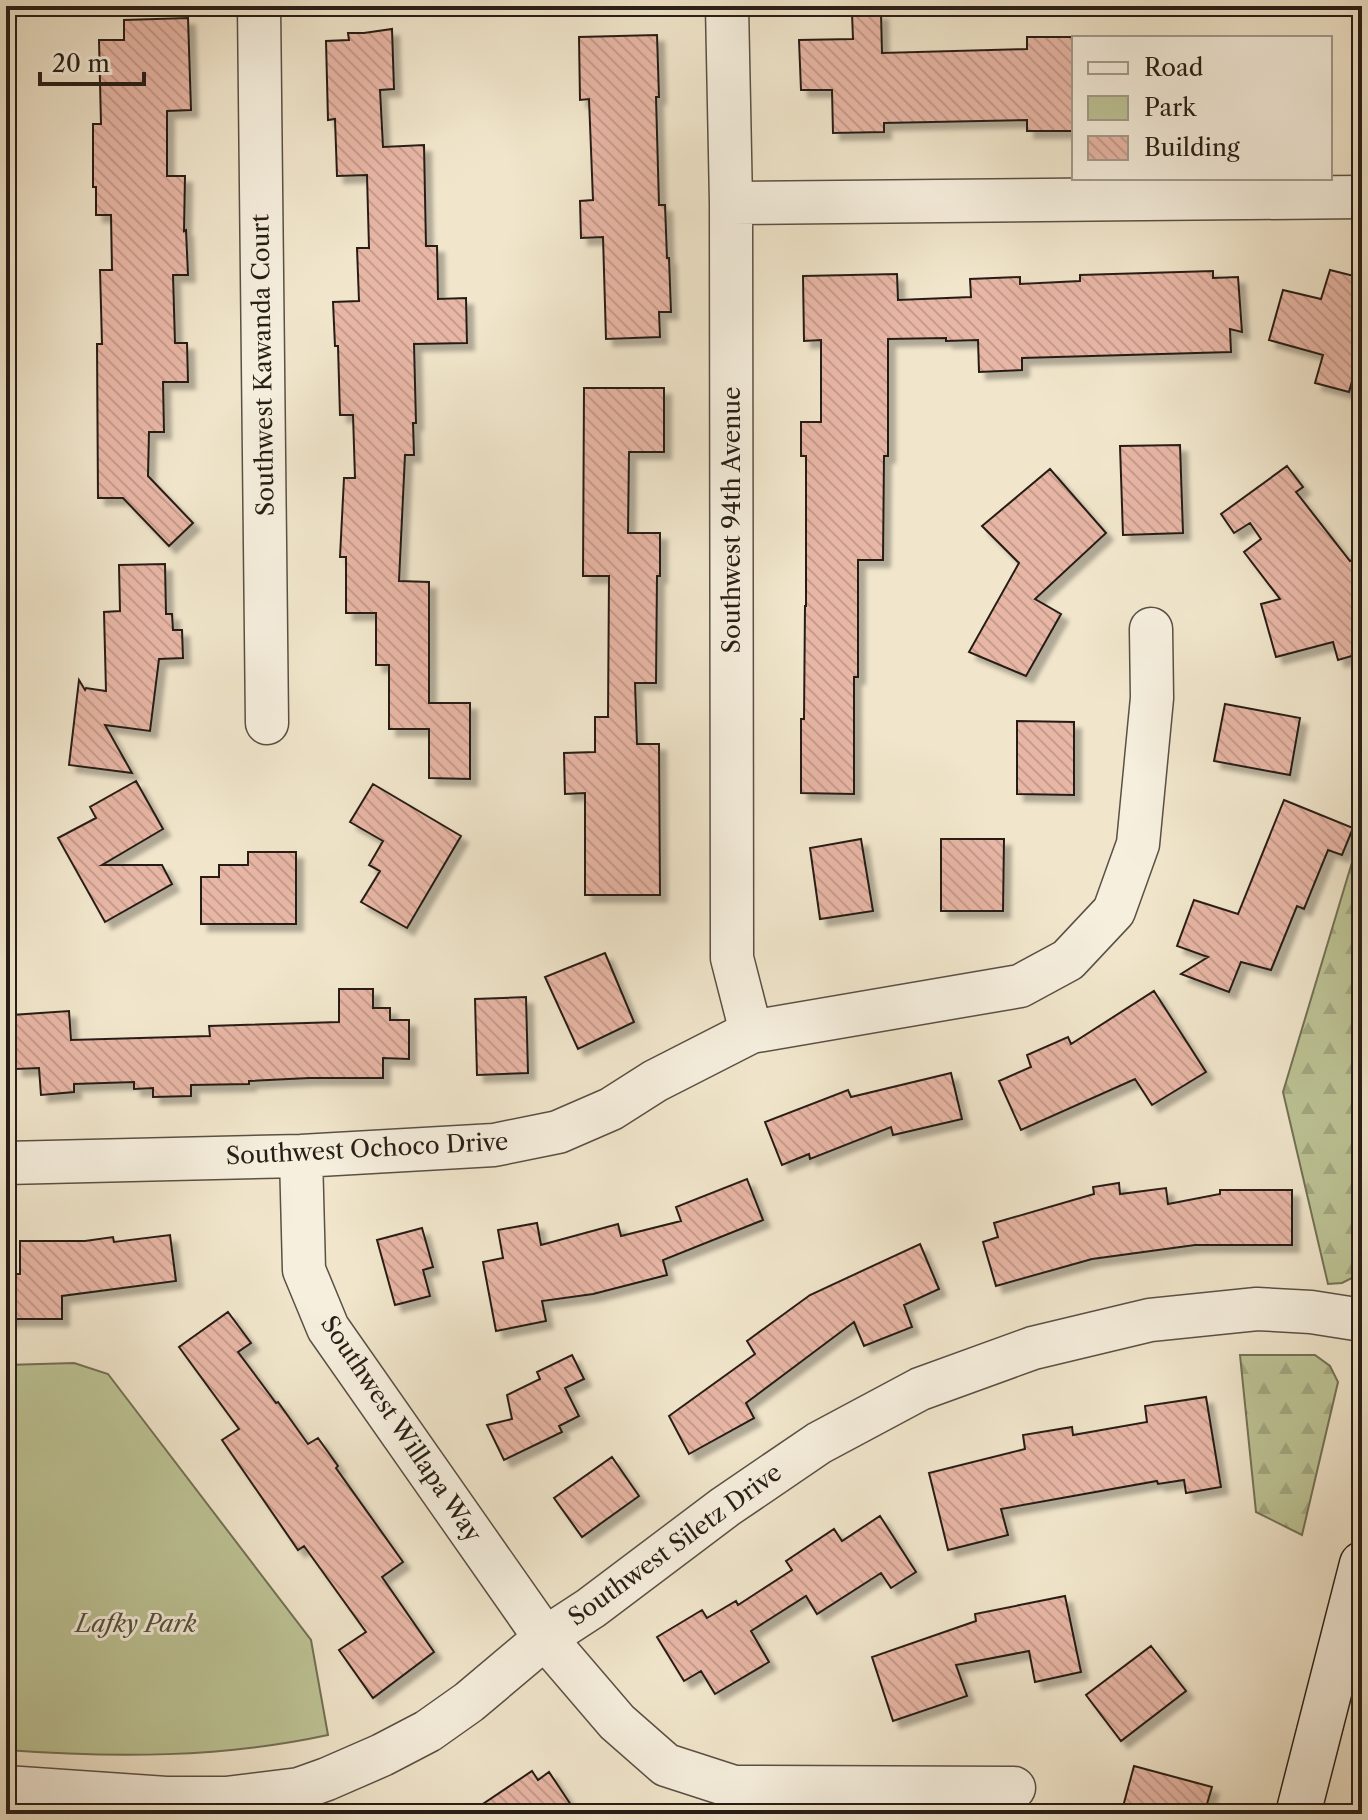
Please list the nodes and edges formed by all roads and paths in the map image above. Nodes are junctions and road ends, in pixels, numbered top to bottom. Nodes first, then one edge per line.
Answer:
1 (259, 6) edge
2 (727, 6) edge
3 (1362, 197) edge
4 (731, 203) junction
5 (1151, 629) dead end
6 (267, 723) dead end
7 (751, 1032) junction
8 (301, 1156) junction
9 (6, 1163) edge
10 (1362, 1320) edge
11 (1362, 1564) edge
12 (545, 1638) junction
13 (6, 1787) edge
14 (1014, 1788) dead end
15 (1298, 1814) edge

1 - 6 street, Southwest Kawanda Court
2 - 4 street, Southwest 94th Avenue
3 - 4 street
4 - 7 street, Southwest 94th Avenue
5 - 7 street, Southwest Ochoco Drive
7 - 8 street, Southwest Ochoco Drive
8 - 9 street, Southwest Ochoco Drive
8 - 12 street, Southwest Willapa Way
10 - 12 street, Southwest Siletz Drive
11 - 15 main road
12 - 13 street, Southwest Siletz Drive
12 - 14 street, Southwest Willapa Way

